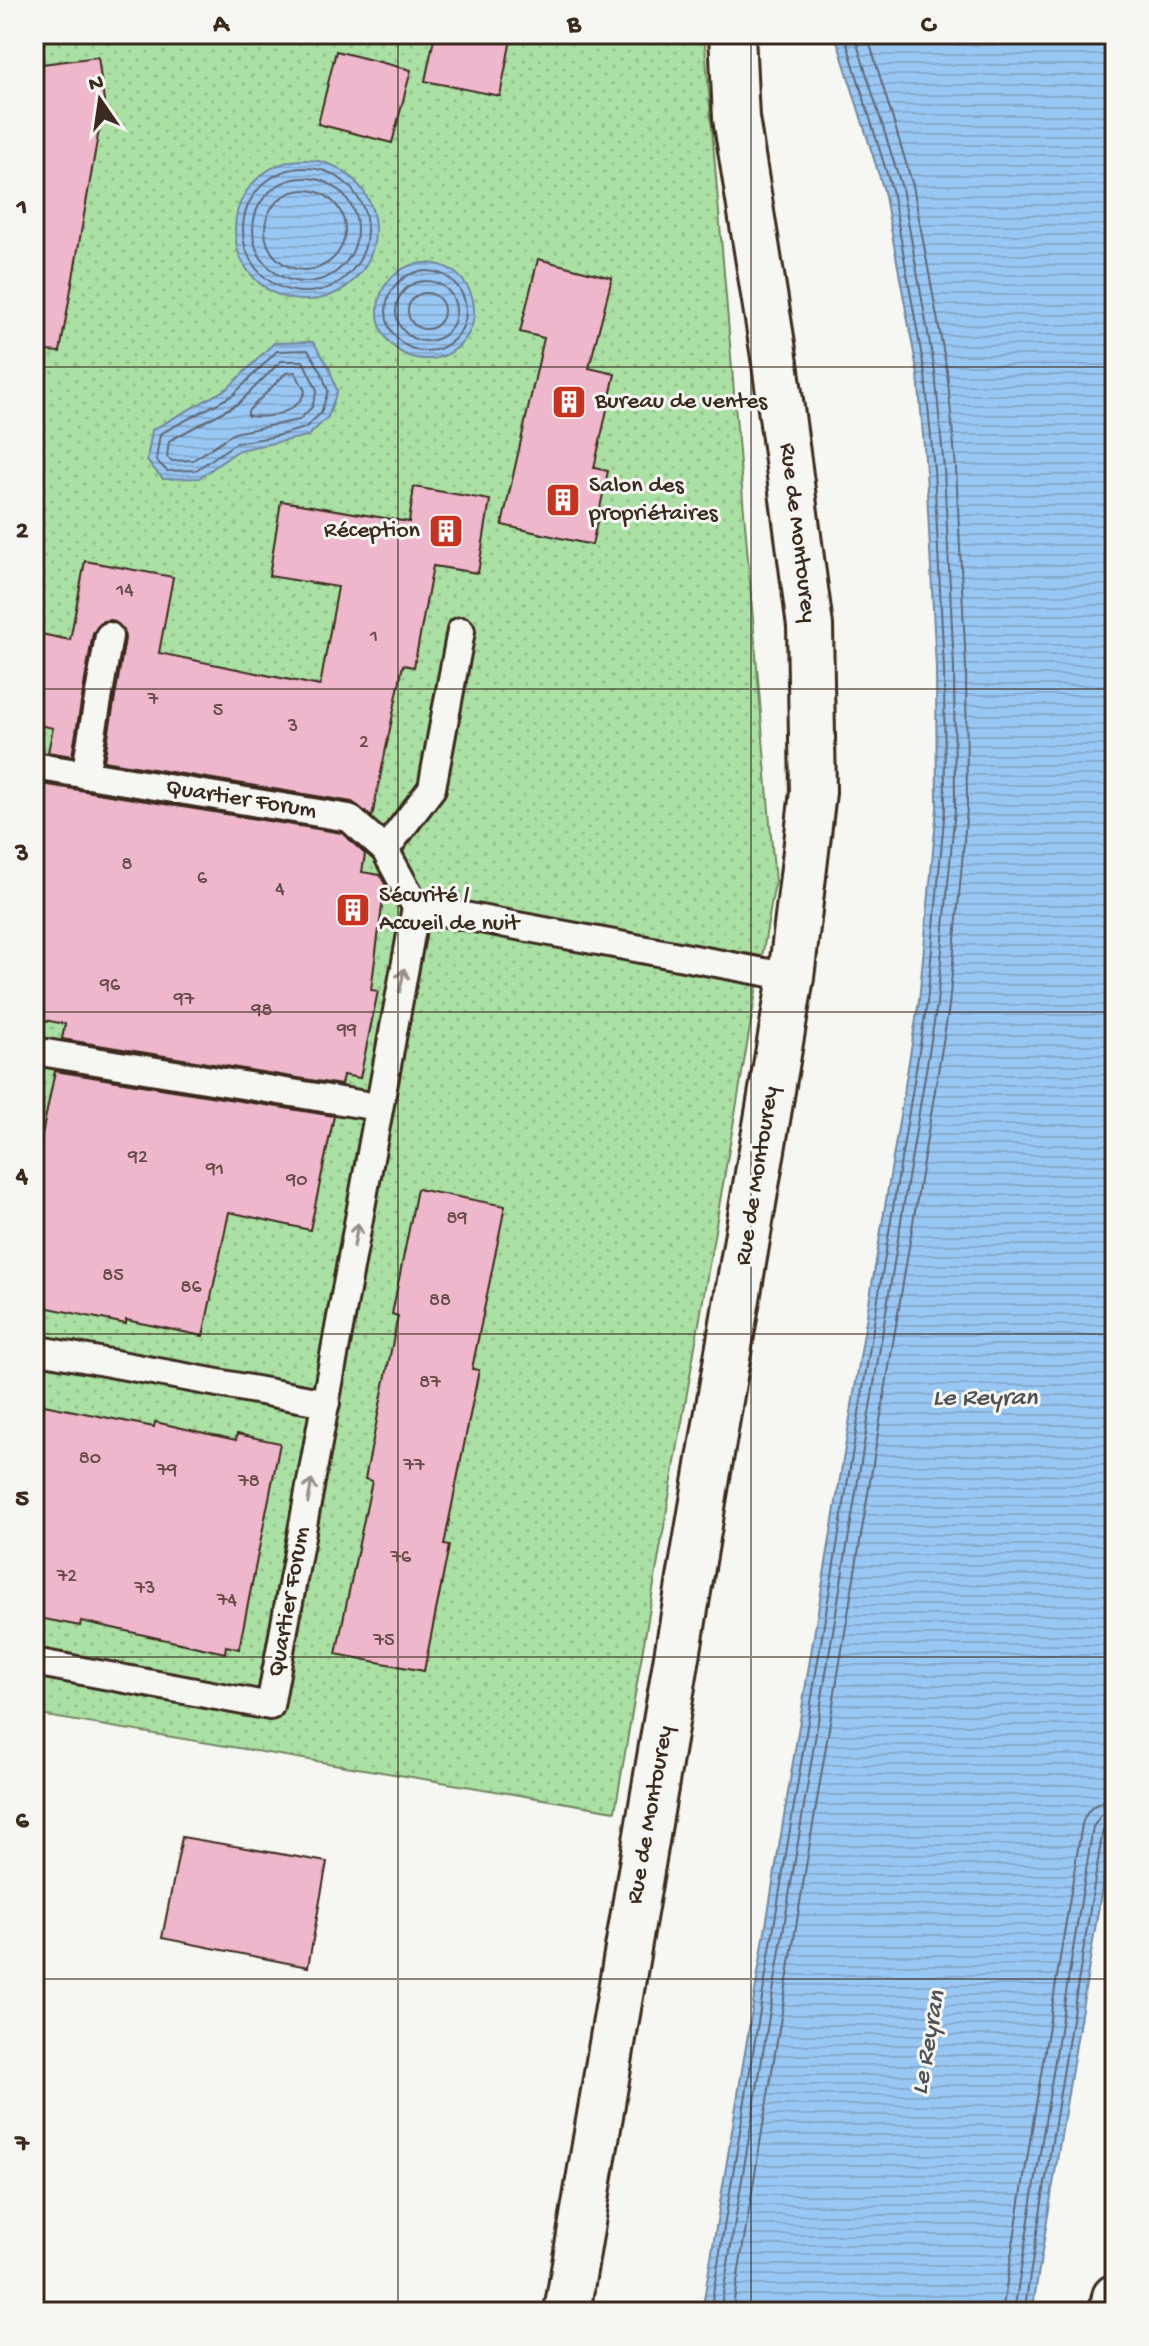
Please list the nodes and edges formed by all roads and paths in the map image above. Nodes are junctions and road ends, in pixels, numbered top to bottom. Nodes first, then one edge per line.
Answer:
1 (732, 34) edge
2 (461, 631) dead end
3 (109, 636) dead end
4 (34, 766) edge
5 (85, 775) junction
6 (385, 850) junction
7 (416, 907) junction
8 (791, 977) junction
9 (34, 1051) edge
10 (378, 1107) junction
11 (34, 1349) edge
12 (326, 1403) junction
13 (34, 1662) edge
14 (1115, 2297) edge
15 (567, 2312) edge
16 (1112, 2312) edge

1 - 8 street, Rue de Montourey
2 - 6 lane
3 - 5 lane
4 - 5 lane, Quartier Forum
5 - 6 lane, Quartier Forum
6 - 7 lane, Quartier Forum
7 - 8 lane
10 -> 7 lane, Quartier Forum
8 - 15 street, Rue de Montourey
9 - 10 lane
12 -> 10 lane, Quartier Forum
11 - 12 lane
13 -> 12 lane, Quartier Forum
14 - 16 street

